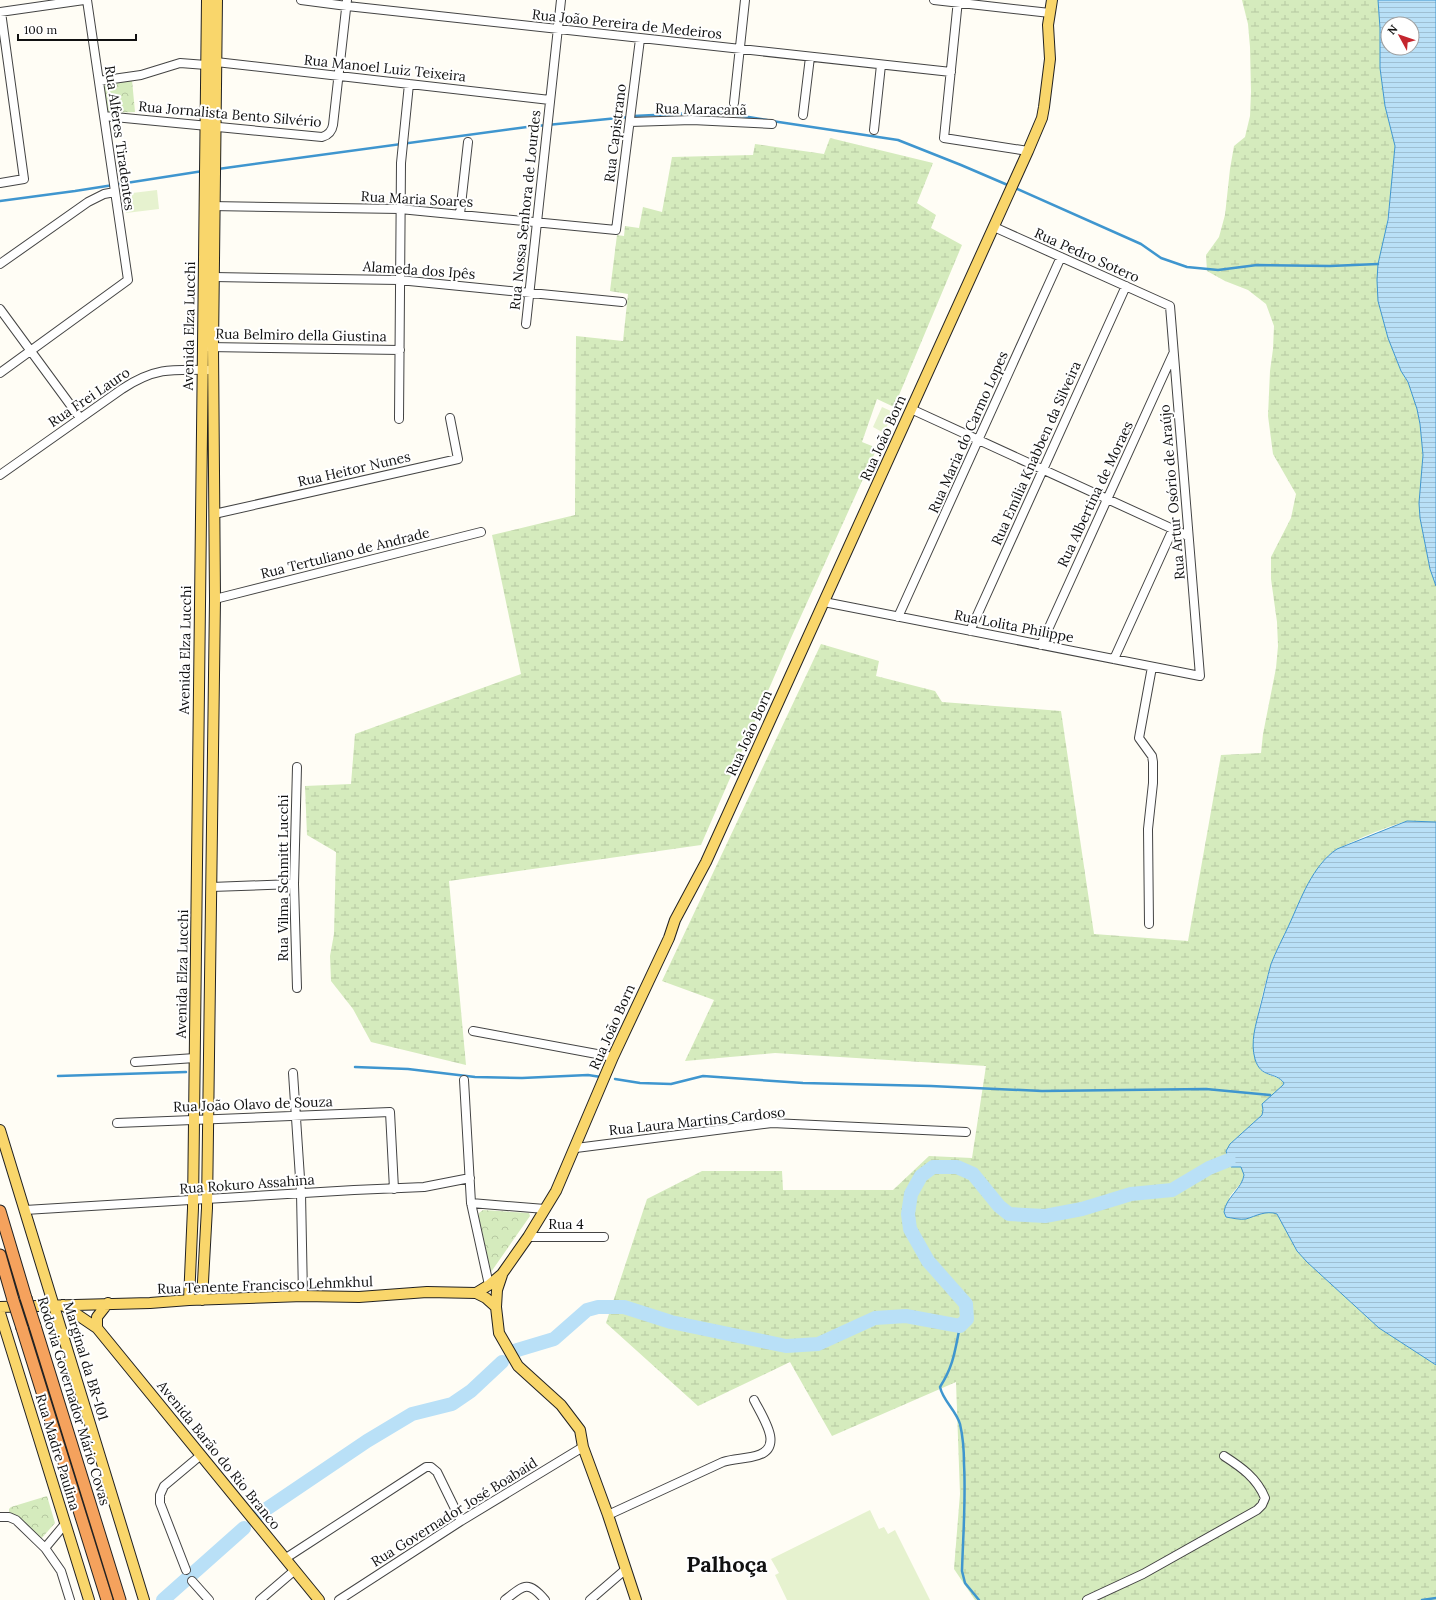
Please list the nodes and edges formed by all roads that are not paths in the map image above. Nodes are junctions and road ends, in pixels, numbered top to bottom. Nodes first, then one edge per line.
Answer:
1 (85, 0) edge
2 (207, 0) edge
3 (217, 0) edge
4 (301, 0) edge
5 (561, 0) edge
6 (745, 0) edge
7 (934, 0) edge
8 (1052, 0) edge
9 (958, 1) edge
10 (347, 3) edge
11 (0, 12) edge
12 (1050, 13) junction
13 (558, 30) junction
14 (640, 39) junction
15 (740, 49) junction
16 (810, 57) junction
17 (216, 62) junction
18 (206, 65) junction
19 (881, 65) junction
20 (951, 72) junction
21 (339, 76) junction
22 (99, 81) junction
23 (409, 84) junction
24 (550, 100) junction
25 (734, 103) dead end
26 (803, 115) dead end
27 (104, 116) junction
28 (630, 121) junction
29 (772, 124) dead end
30 (211, 126) junction
31 (874, 130) dead end
32 (468, 142) dead end
33 (1028, 151) junction
34 (0, 183) edge
35 (115, 190) junction
36 (210, 206) junction
37 (400, 209) junction
38 (460, 214) junction
39 (537, 221) junction
40 (994, 227) junction
41 (616, 230) joint
42 (1061, 258) junction
43 (0, 264) edge
44 (214, 277) junction
45 (399, 280) junction
46 (1126, 286) junction
47 (529, 292) junction
48 (622, 302) dead end
49 (1170, 306) joint
50 (0, 309) edge
51 (526, 324) dead end
52 (208, 347) junction
53 (400, 350) junction
54 (31, 351) junction
55 (1174, 354) junction
56 (208, 370) junction
57 (0, 373) edge
58 (911, 410) junction
59 (80, 418) junction
60 (450, 418) dead end
61 (399, 419) dead end
62 (978, 440) junction
63 (1043, 470) junction
64 (0, 475) edge
65 (1107, 499) junction
66 (214, 514) junction
67 (1172, 529) junction
68 (481, 532) dead end
69 (1188, 536) junction
70 (216, 599) junction
71 (824, 602) junction
72 (898, 617) junction
73 (970, 631) junction
74 (1041, 645) junction
75 (1114, 659) junction
76 (1152, 666) junction
77 (1200, 676) joint
78 (214, 707) junction
79 (199, 708) junction
80 (297, 767) dead end
81 (294, 884) junction
82 (211, 887) junction
83 (1149, 924) dead end
84 (297, 988) dead end
85 (473, 1031) dead end
86 (613, 1057) junction
87 (195, 1058) junction
88 (135, 1062) dead end
89 (293, 1073) dead end
90 (464, 1080) dead end
91 (297, 1115) junction
92 (208, 1119) junction
93 (194, 1120) junction
94 (117, 1123) dead end
95 (0, 1130) edge
96 (966, 1132) dead end
97 (576, 1148) junction
98 (470, 1178) junction
99 (394, 1189) junction
100 (301, 1193) junction
101 (193, 1200) junction
102 (207, 1200) junction
103 (471, 1203) junction
104 (546, 1209) junction
105 (25, 1210) junction
106 (0, 1211) edge
107 (528, 1237) junction
108 (604, 1237) dead end
109 (0, 1255) edge
110 (502, 1274) junction
111 (489, 1285) junction
112 (49, 1289) junction
113 (476, 1293) junction
114 (303, 1296) junction
115 (189, 1300) junction
116 (202, 1300) junction
117 (108, 1304) junction
118 (36, 1306) junction
119 (59, 1306) junction
120 (496, 1306) junction
121 (0, 1307) edge
122 (0, 1313) edge
123 (97, 1328) junction
124 (754, 1400) dead end
125 (583, 1446) junction
126 (201, 1455) junction
127 (1224, 1456) dead end
128 (608, 1515) junction
129 (0, 1517) edge
130 (461, 1521) junction
131 (65, 1524) junction
132 (45, 1548) junction
133 (286, 1558) junction
134 (626, 1569) junction
135 (186, 1570) dead end
136 (295, 1570) junction
137 (192, 1581) dead end
138 (70, 1600) edge
139 (89, 1600) edge
140 (107, 1600) edge
141 (120, 1600) edge
142 (144, 1600) edge
143 (209, 1600) edge
144 (260, 1600) edge
145 (320, 1600) edge
146 (339, 1600) edge
147 (505, 1600) edge
148 (545, 1600) edge
149 (590, 1600) edge
150 (636, 1600) edge
151 (1087, 1600) edge

1 - 11 street
1 - 22 street, Rua Alferes Tiradentes
2 - 18 main road, Avenida Elza Lucchi
3 - 17 main road, Avenida Elza Lucchi
4 - 10 street, Rua João Pereira de Medeiros
5 - 13 street, Rua Nossa Senhora de Lourdes
6 - 15 street
7 - 9 street
8 - 12 main road, Rua João Born
9 - 12 street
9 - 20 street
10 - 13 street, Rua João Pereira de Medeiros
10 - 21 street
11 - 34 street
12 - 33 main road, Rua João Born
13 - 14 street, Rua João Pereira de Medeiros
13 - 24 street, Rua Nossa Senhora de Lourdes
14 - 15 street, Rua João Pereira de Medeiros
14 - 28 street, Rua Capistrano
15 - 16 street, Rua João Pereira de Medeiros
15 - 25 street
16 - 19 street, Rua João Pereira de Medeiros
16 - 26 street
17 - 21 street, Rua Manoel Luiz Teixeira
17 - 30 main road, Avenida Elza Lucchi
18 - 22 street
18 - 30 main road, Avenida Elza Lucchi
19 - 20 street, Rua João Pereira de Medeiros
19 - 31 street
20 - 33 street
21 - 23 street, Rua Manoel Luiz Teixeira
21 - 30 street, Rua Jornalista Bento Silvério
22 - 27 street, Rua Alferes Tiradentes
23 - 24 street, Rua Manoel Luiz Teixeira
23 - 37 street
24 - 39 street, Rua Nossa Senhora de Lourdes
27 - 30 street, Rua Jornalista Bento Silvério
27 - 35 street, Rua Alferes Tiradentes
28 - 29 street, Rua Maracanã
28 - 41 street, Rua Capistrano
30 - 36 main road, Avenida Elza Lucchi
32 - 38 street
33 - 40 main road, Rua João Born
35 - 43 street
35 - 54 street, Rua Alferes Tiradentes
36 - 37 street, Rua Maria Soares
36 - 44 main road, Avenida Elza Lucchi
36 - 52 main road, Avenida Elza Lucchi
37 - 38 street, Rua Maria Soares
37 - 45 street
38 - 39 street, Rua Maria Soares
39 - 41 street, Rua Maria Soares
39 - 47 street, Rua Nossa Senhora de Lourdes
40 - 42 street, Rua Pedro Sotero
40 - 58 main road, Rua João Born
42 - 46 street, Rua Pedro Sotero
42 - 62 street, Rua Maria do Carmo Lopes
44 - 45 street, Alameda dos Ipês
44 - 52 main road, Avenida Elza Lucchi
45 - 47 street, Alameda dos Ipês
45 - 53 street
46 - 49 street, Rua Pedro Sotero
46 - 63 street, Rua Emília Knabben da Silveira
47 - 48 street, Alameda dos Ipês
47 - 51 street, Rua Nossa Senhora de Lourdes
49 - 55 street, Rua Artur Osório de Araújo
50 - 54 street
52 - 53 street, Rua Belmiro della Giustina
52 - 56 main road, Avenida Elza Lucchi
53 - 61 street
54 - 57 street
54 - 59 street
55 - 65 street, Rua Albertina de Moraes
55 - 69 street, Rua Artur Osório de Araújo
56 - 59 street, Rua Frei Lauro
56 - 66 main road, Avenida Elza Lucchi
56 - 79 main road, Avenida Elza Lucchi
58 - 62 street
58 - 71 main road, Rua João Born
59 - 64 street, Rua Frei Lauro
60 - 66 street, Rua Heitor Nunes
62 - 63 street
62 - 72 street, Rua Maria do Carmo Lopes
63 - 65 street
63 - 73 street, Rua Emília Knabben da Silveira
65 - 67 street
65 - 74 street, Rua Albertina de Moraes
66 - 70 main road, Avenida Elza Lucchi
67 - 69 street
67 - 75 street
68 - 70 street, Rua Tertuliano de Andrade
69 - 77 street, Rua Artur Osório de Araújo
70 - 78 main road, Avenida Elza Lucchi
71 - 72 street, Rua Lolita Philippe
71 - 86 main road, Rua João Born
72 - 73 street, Rua Lolita Philippe
73 - 74 street, Rua Lolita Philippe
74 - 75 street, Rua Lolita Philippe
75 - 76 street, Rua Lolita Philippe
76 - 77 street, Rua Lolita Philippe
76 - 83 street
78 - 79 main road
78 - 82 main road, Avenida Elza Lucchi
79 - 87 main road, Avenida Elza Lucchi
80 - 81 street, Rua Vilma Schmitt Lucchi
81 - 82 street
81 - 84 street, Rua Vilma Schmitt Lucchi
82 - 92 main road, Avenida Elza Lucchi
85 - 86 street
86 - 97 main road, Rua João Born
87 - 88 street
87 - 93 main road, Avenida Elza Lucchi
89 - 91 street
90 - 98 street
91 - 92 street, Rua João Olavo de Souza
91 - 99 street, Rua João Olavo de Souza
91 - 100 street
92 - 93 street, Rua João Olavo de Souza
92 - 102 main road, Avenida Elza Lucchi
93 - 94 street, Rua João Olavo de Souza
93 - 101 main road, Avenida Elza Lucchi
95 - 105 main road, Marginal da BR-101
96 - 97 street, Rua Laura Martins Cardoso
97 - 104 main road, Rua João Born
98 - 99 street, Rua Rokuro Assahina
98 - 103 street
99 - 100 street, Rua Rokuro Assahina
100 - 102 street, Rua Rokuro Assahina
100 - 114 street
101 - 102 street, Rua Rokuro Assahina
101 - 105 street, Rua Rokuro Assahina
101 - 115 main road, Avenida Elza Lucchi
102 - 116 main road, Avenida Elza Lucchi
103 - 104 street
103 - 111 street
104 - 107 main road, Rua João Born
105 - 112 main road, Marginal da BR-101
106 - 141 highway, Rodovia Governador Mário Covas, bridge
107 - 108 street, Rua 4
107 - 110 main road, Rua João Born
109 - 140 highway, Rodovia Governador Mário Covas, bridge
110 - 111 main road
110 - 120 main road
111 - 113 main road
112 - 118 main road
112 - 119 main road, Marginal da BR-101
113 - 114 main road, Rua Tenente Francisco Lehmkhul
113 - 120 main road
114 - 116 main road, Rua Tenente Francisco Lehmkhul
115 - 116 main road, Rua Tenente Francisco Lehmkhul
115 - 117 main road, Rua Tenente Francisco Lehmkhul
117 - 119 main road, Rua Tenente Francisco Lehmkhul
117 - 123 main road
118 - 119 main road, Rua Tenente Francisco Lehmkhul
118 - 121 main road, Rua Tenente Francisco Lehmkhul
119 - 123 main road, Avenida Barão do Rio Branco
119 - 142 main road, Marginal da BR-101
120 - 125 main road
122 - 131 main road, Rua Madre Paulina
123 - 126 main road, Avenida Barão do Rio Branco
124 - 128 street
125 - 128 main road
125 - 130 street, Rua Governador José Boabaid
126 - 133 main road, Avenida Barão do Rio Branco
126 - 135 street
127 - 151 street
128 - 134 main road
129 - 132 street
130 - 133 street
130 - 146 street, Rua Governador José Boabaid
131 - 132 street
131 - 139 main road, Rua Madre Paulina
132 - 138 street
133 - 136 main road, Avenida Barão do Rio Branco
134 - 149 street
134 - 150 main road
136 - 144 street
136 - 145 main road, Avenida Barão do Rio Branco
137 - 143 street
147 - 148 street

